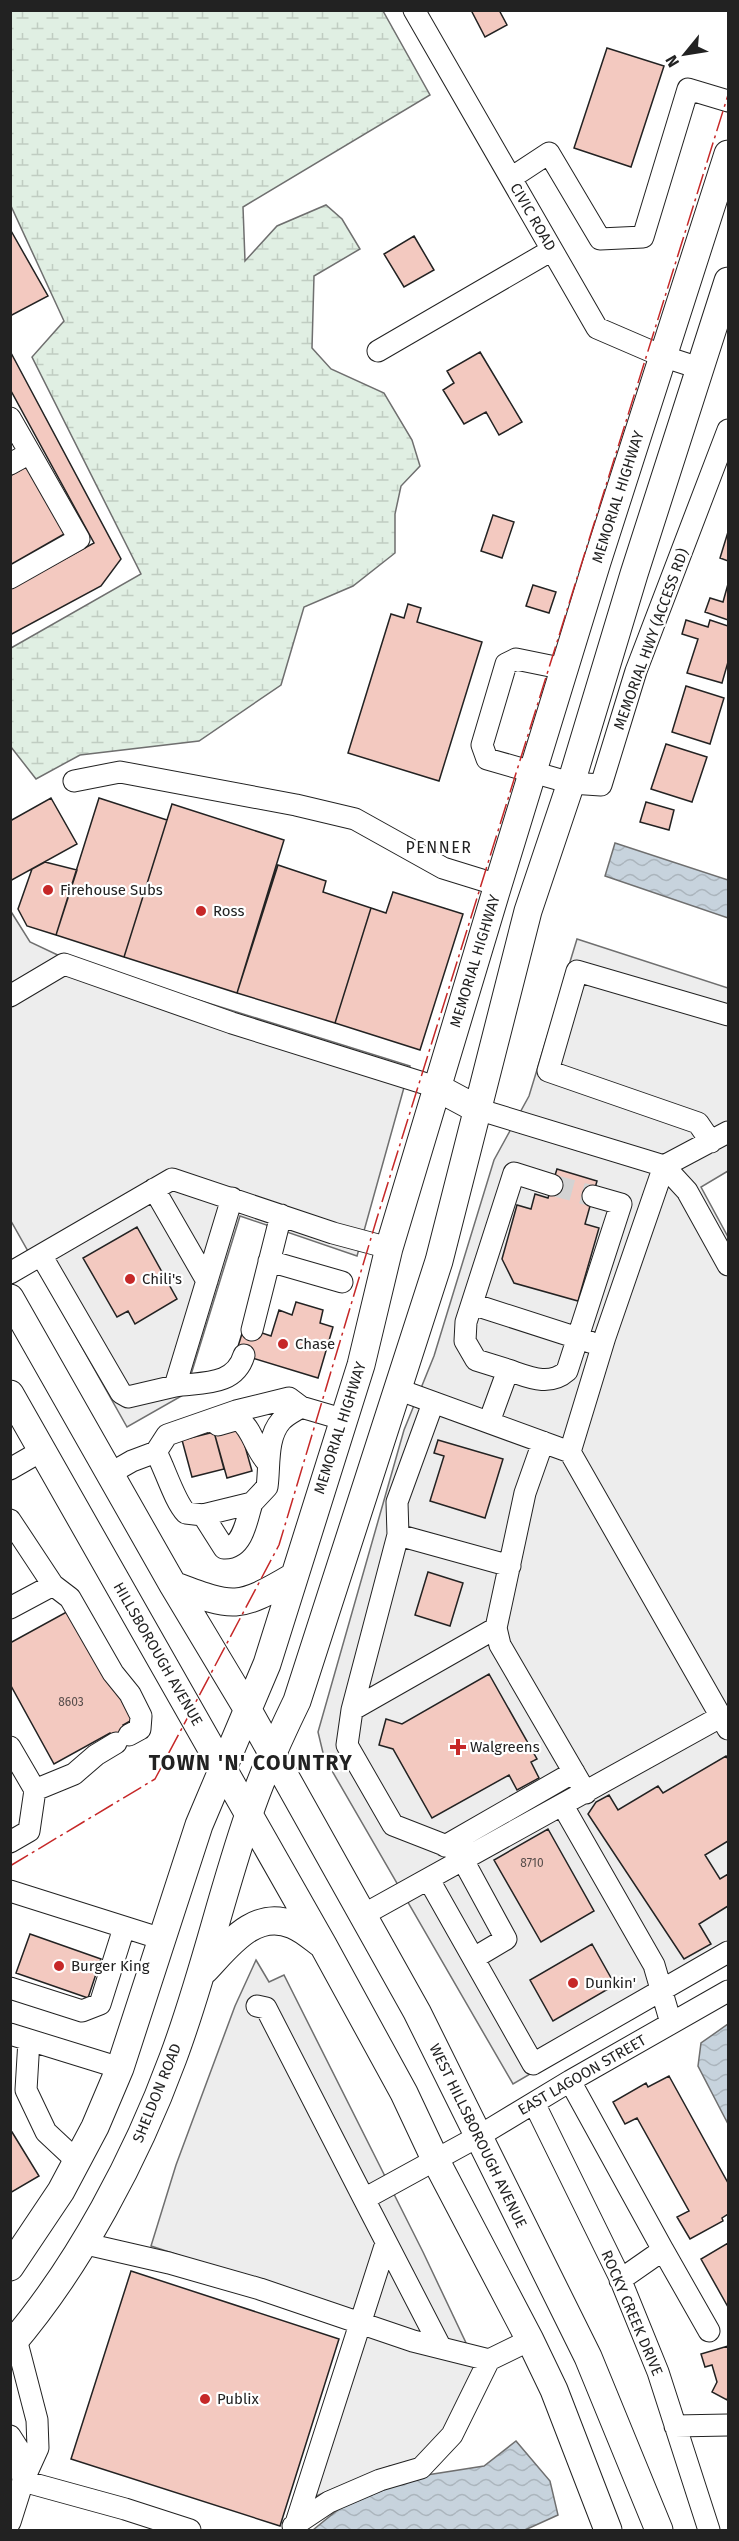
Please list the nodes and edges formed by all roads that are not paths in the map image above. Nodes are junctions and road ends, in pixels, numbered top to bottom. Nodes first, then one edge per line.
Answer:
1 (414, 10) edge
2 (729, 101) edge
3 (729, 154) edge
4 (510, 178) junction
5 (723, 184) edge
6 (552, 250) junction
7 (729, 281) edge
8 (378, 351) dead end
9 (662, 356) junction
10 (699, 368) junction
11 (10, 418) edge
12 (729, 430) edge
13 (30, 453) junction
14 (10, 464) edge
15 (10, 578) edge
16 (565, 669) junction
17 (534, 772) junction
18 (74, 781) dead end
19 (571, 783) junction
20 (498, 885) junction
21 (12, 996) edge
22 (729, 1015) edge
23 (436, 1087) junction
24 (477, 1109) junction
25 (720, 1137) edge
26 (664, 1166) junction
27 (552, 1185) tunnel mouth
28 (154, 1189) junction
29 (593, 1197) tunnel mouth
30 (232, 1198) junction
31 (281, 1215) junction
32 (389, 1248) junction
33 (41, 1255) junction
34 (269, 1261) junction
35 (729, 1265) edge
36 (10, 1274) edge
37 (207, 1281) junction
38 (342, 1282) dead end
39 (10, 1298) edge
40 (472, 1304) junction
41 (252, 1330) dead end
42 (577, 1338) junction
43 (602, 1346) junction
44 (244, 1355) dead end
45 (508, 1370) junction
46 (175, 1386) junction
47 (397, 1389) junction
48 (10, 1394) edge
49 (433, 1403) junction
50 (301, 1407) junction
51 (342, 1419) junction
52 (489, 1422) junction
53 (543, 1442) junction
54 (162, 1443) junction
55 (43, 1450) junction
56 (570, 1452) junction
57 (267, 1462) junction
58 (10, 1469) edge
59 (111, 1473) junction
60 (252, 1503) junction
61 (203, 1515) junction
62 (10, 1520) edge
63 (398, 1535) junction
64 (510, 1566) junction
65 (293, 1577) junction
66 (53, 1585) junction
67 (173, 1585) junction
68 (10, 1608) edge
69 (496, 1628) junction
70 (248, 1710) junction
71 (352, 1710) junction
72 (725, 1723) edge
73 (10, 1747) edge
74 (272, 1753) junction
75 (223, 1769) junction
76 (574, 1772) junction
77 (35, 1790) junction
78 (585, 1793) junction
79 (563, 1806) junction
80 (249, 1814) junction
81 (10, 1842) edge
82 (445, 1846) junction
83 (464, 1860) junction
84 (429, 1880) junction
85 (10, 1891) edge
86 (363, 1915) junction
87 (124, 1928) junction
88 (162, 1939) junction
89 (323, 1945) junction
90 (729, 1952) edge
91 (474, 1958) junction
92 (200, 1976) junction
93 (10, 1988) edge
94 (661, 1989) junction
95 (729, 1991) edge
96 (257, 2006) dead end
97 (671, 2024) junction
98 (20, 2037) edge
99 (120, 2068) junction
100 (570, 2081) junction
101 (534, 2103) junction
102 (479, 2136) junction
103 (435, 2159) junction
104 (77, 2161) junction
105 (364, 2199) junction
106 (82, 2243) junction
107 (386, 2243) junction
108 (663, 2250) junction
109 (10, 2267) edge
110 (620, 2280) junction
111 (359, 2322) junction
112 (709, 2331) dead end
113 (530, 2340) junction
114 (13, 2343) edge
115 (441, 2348) junction
116 (489, 2360) junction
117 (729, 2424) edge
118 (675, 2426) junction
119 (10, 2436) edge
120 (23, 2481) junction
121 (10, 2522) edge
122 (292, 2527) edge
123 (190, 2530) edge
124 (608, 2530) edge
125 (659, 2530) edge
126 (709, 2530) edge

1 - 4 street, CIVIC ROAD
2 - 4 street
3 - 5 main road, MEMORIAL HIGHWAY
4 - 6 street, CIVIC ROAD
5 - 9 main road, MEMORIAL HIGHWAY
6 - 8 street
6 - 9 street, CIVIC ROAD
7 - 10 main road
9 - 10 street, CIVIC ROAD
9 - 16 main road, MEMORIAL HIGHWAY
10 - 19 main road
11 - 13 street
12 - 19 street, MEMORIAL HWY (ACCESS RD)
13 - 14 street
13 - 15 street
16 - 17 main road, MEMORIAL HIGHWAY
16 - 17 street, MEMORIAL HWY (ACCESS RD)
17 - 19 street, MEMORIAL HWY (ACCESS RD)
17 - 20 main road, MEMORIAL HIGHWAY
18 - 20 street
19 - 24 main road
20 - 23 main road, MEMORIAL HIGHWAY
21 - 23 street
22 - 25 street
23 - 24 main road
23 - 32 main road, MEMORIAL HIGHWAY
24 - 26 street
24 - 47 main road
25 - 26 street
26 - 35 street
26 - 43 street
27 - 40 street
28 - 30 street
28 - 33 street
28 - 37 street
29 - 42 street
30 - 31 street
30 - 37 street
31 - 32 street
31 - 34 street
32 - 51 main road, MEMORIAL HIGHWAY
33 - 36 street
33 - 46 street
34 - 38 street
34 - 41 street
37 - 46 street
39 - 59 main road
40 - 42 street
40 - 45 street
42 - 43 street
42 - 45 street
43 - 56 street
44 - 46 street
45 - 52 street
47 - 49 street
47 - 74 main road
48 - 55 main road, HILLSBOROUGH AVENUE
49 - 52 street
49 - 63 street
50 - 51 street
50 - 54 street
50 - 57 street
51 - 65 main road, MEMORIAL HIGHWAY
52 - 53 street
53 - 56 street
53 - 64 street
54 - 57 street
54 - 59 street
54 - 61 street
55 - 58 street
55 - 75 main road, HILLSBOROUGH AVENUE
56 - 72 street
57 - 60 street
59 - 67 main road
60 - 61 street
60 - 61 street
62 - 66 street
63 - 64 street
63 - 71 street
64 - 69 street
65 - 67 main road
65 - 70 main road, MEMORIAL HIGHWAY
66 - 68 street
66 - 77 street
67 - 70 main road
69 - 71 street
69 - 76 street
70 - 74 main road
70 - 75 main road, MEMORIAL HIGHWAY
71 - 82 street
72 - 78 street
73 - 77 street
74 - 80 main road
74 - 86 main road, WEST HILLSBOROUGH AVENUE
75 - 80 main road, HILLSBOROUGH AVENUE
75 - 88 main road
76 - 78 street
76 - 82 street
77 - 81 street
78 - 79 street
79 - 83 street
79 - 94 street
80 - 89 main road, HILLSBOROUGH AVENUE
80 - 92 main road, SHELDON ROAD
82 - 83 street
83 - 84 street
83 - 91 street
84 - 86 street
84 - 91 street
85 - 87 street
86 - 102 main road, WEST HILLSBOROUGH AVENUE
87 - 88 street
87 - 93 street
88 - 99 main road
89 - 92 main road
89 - 103 main road
90 - 94 street
91 - 94 street
92 - 106 main road, SHELDON ROAD
94 - 97 street
95 - 97 street, EAST LAGOON STREET
96 - 105 street
97 - 100 street, EAST LAGOON STREET
98 - 99 street
98 - 104 street
99 - 104 main road
100 - 101 street, EAST LAGOON STREET
100 - 108 street
101 - 102 street, EAST LAGOON STREET
101 - 110 street, ROCKY CREEK DRIVE
102 - 103 street, EAST LAGOON STREET
102 - 125 main road, WEST HILLSBOROUGH AVENUE
103 - 105 street, EAST LAGOON STREET
103 - 113 main road
104 - 109 main road
105 - 107 street
106 - 111 street
106 - 114 main road, SHELDON ROAD
107 - 111 street
107 - 115 street
108 - 110 street
108 - 112 street
110 - 118 street, ROCKY CREEK DRIVE
111 - 115 street
111 - 122 street
113 - 116 street
113 - 124 main road
114 - 120 street
115 - 116 street
116 - 122 street
117 - 118 street
118 - 126 street, ROCKY CREEK DRIVE
119 - 120 street
120 - 121 street
120 - 123 street

